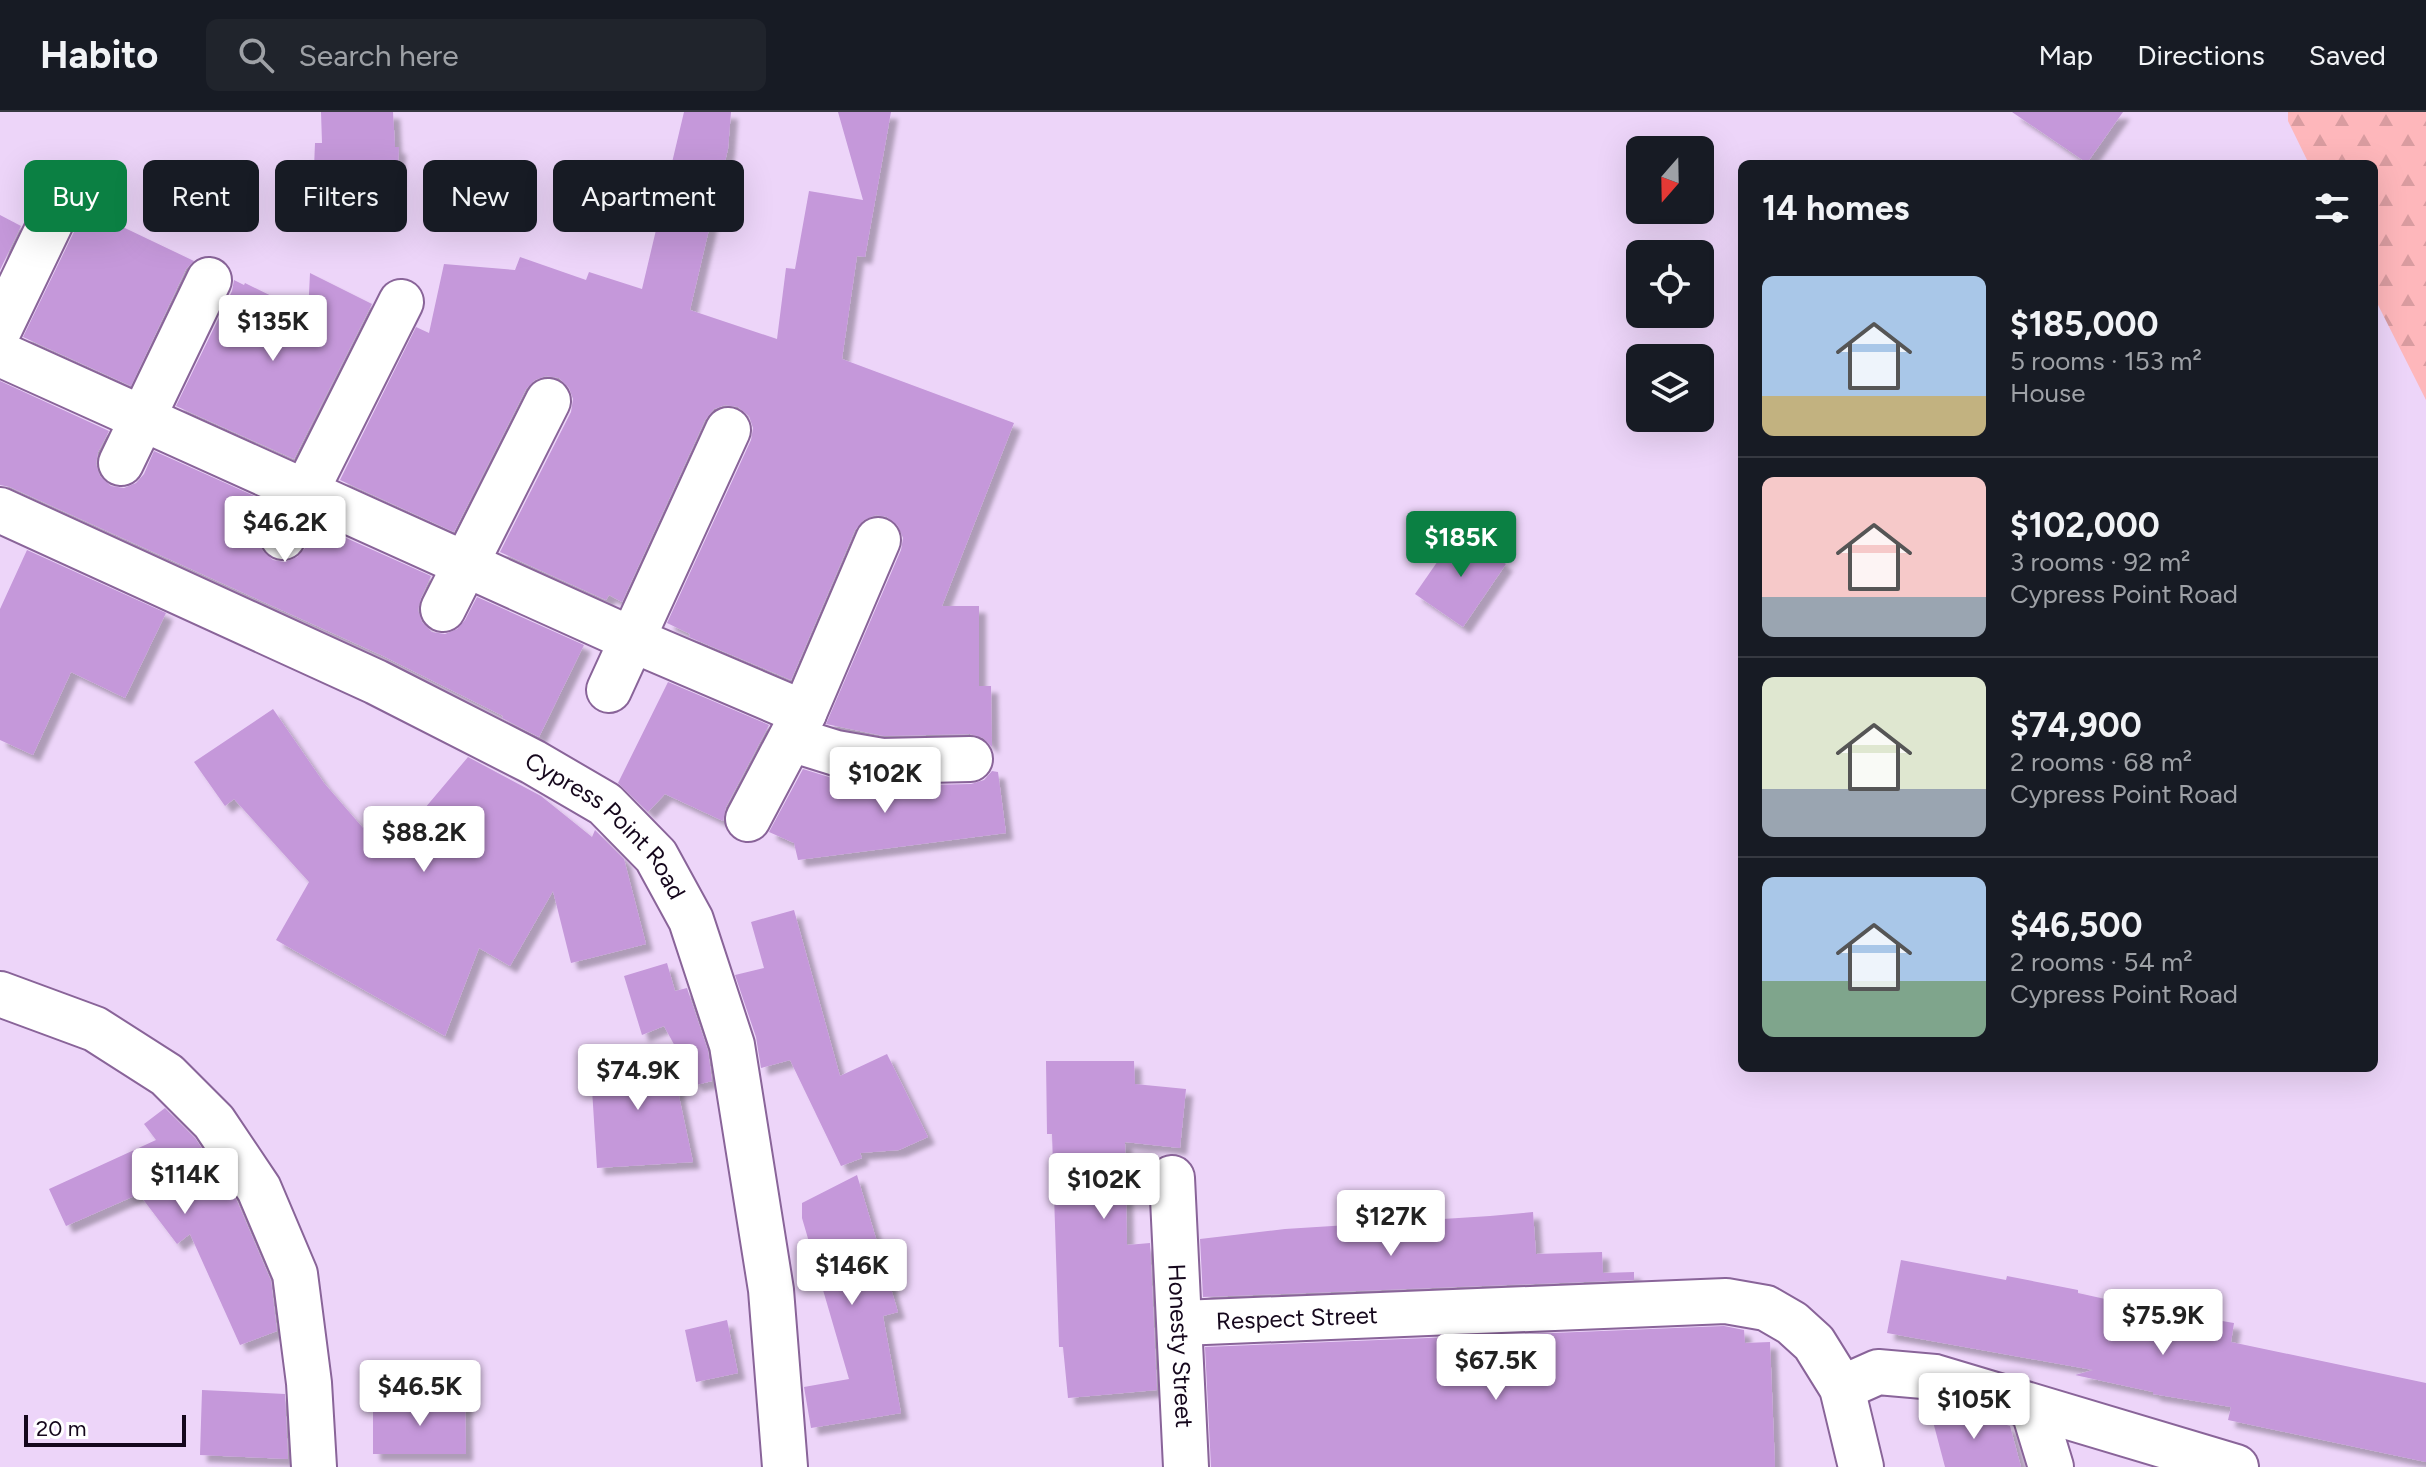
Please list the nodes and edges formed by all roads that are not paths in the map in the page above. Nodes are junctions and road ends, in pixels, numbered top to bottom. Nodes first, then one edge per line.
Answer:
1 (46, 232) edge
2 (209, 280) dead end
3 (401, 302) dead end
4 (0, 328) edge
5 (0, 354) edge
6 (548, 401) dead end
7 (142, 418) junction
8 (728, 430) dead end
9 (121, 463) dead end
10 (304, 491) junction
11 (0, 510) edge
12 (283, 537) dead end
13 (878, 540) dead end
14 (467, 565) junction
15 (443, 609) dead end
16 (633, 640) junction
17 (609, 690) dead end
18 (798, 726) junction
19 (970, 759) dead end
20 (748, 819) dead end
21 (0, 994) edge
22 (1172, 1178) dead end
23 (1181, 1323) junction
24 (1860, 1380) junction
25 (2033, 1408) junction
26 (314, 1467) edge
27 (785, 1467) edge
28 (1186, 1467) edge
29 (1861, 1467) edge
30 (2051, 1467) edge
31 (2236, 1467) edge

1 - 4 street
2 - 7 street
3 - 10 street
5 - 7 street
6 - 14 street
7 - 9 street
7 - 10 street
8 - 16 street
10 - 12 street
10 - 14 street
11 - 27 street, Cypress Point Road
13 - 18 street
14 - 15 street
14 - 16 street
16 - 17 street
16 - 18 street
18 - 19 street
18 - 20 street
21 - 26 street
22 - 23 street, Honesty Street
23 - 24 street, Respect Street
23 - 28 street, Honesty Street
24 - 25 street
24 - 29 street
25 - 30 street
25 - 31 street

